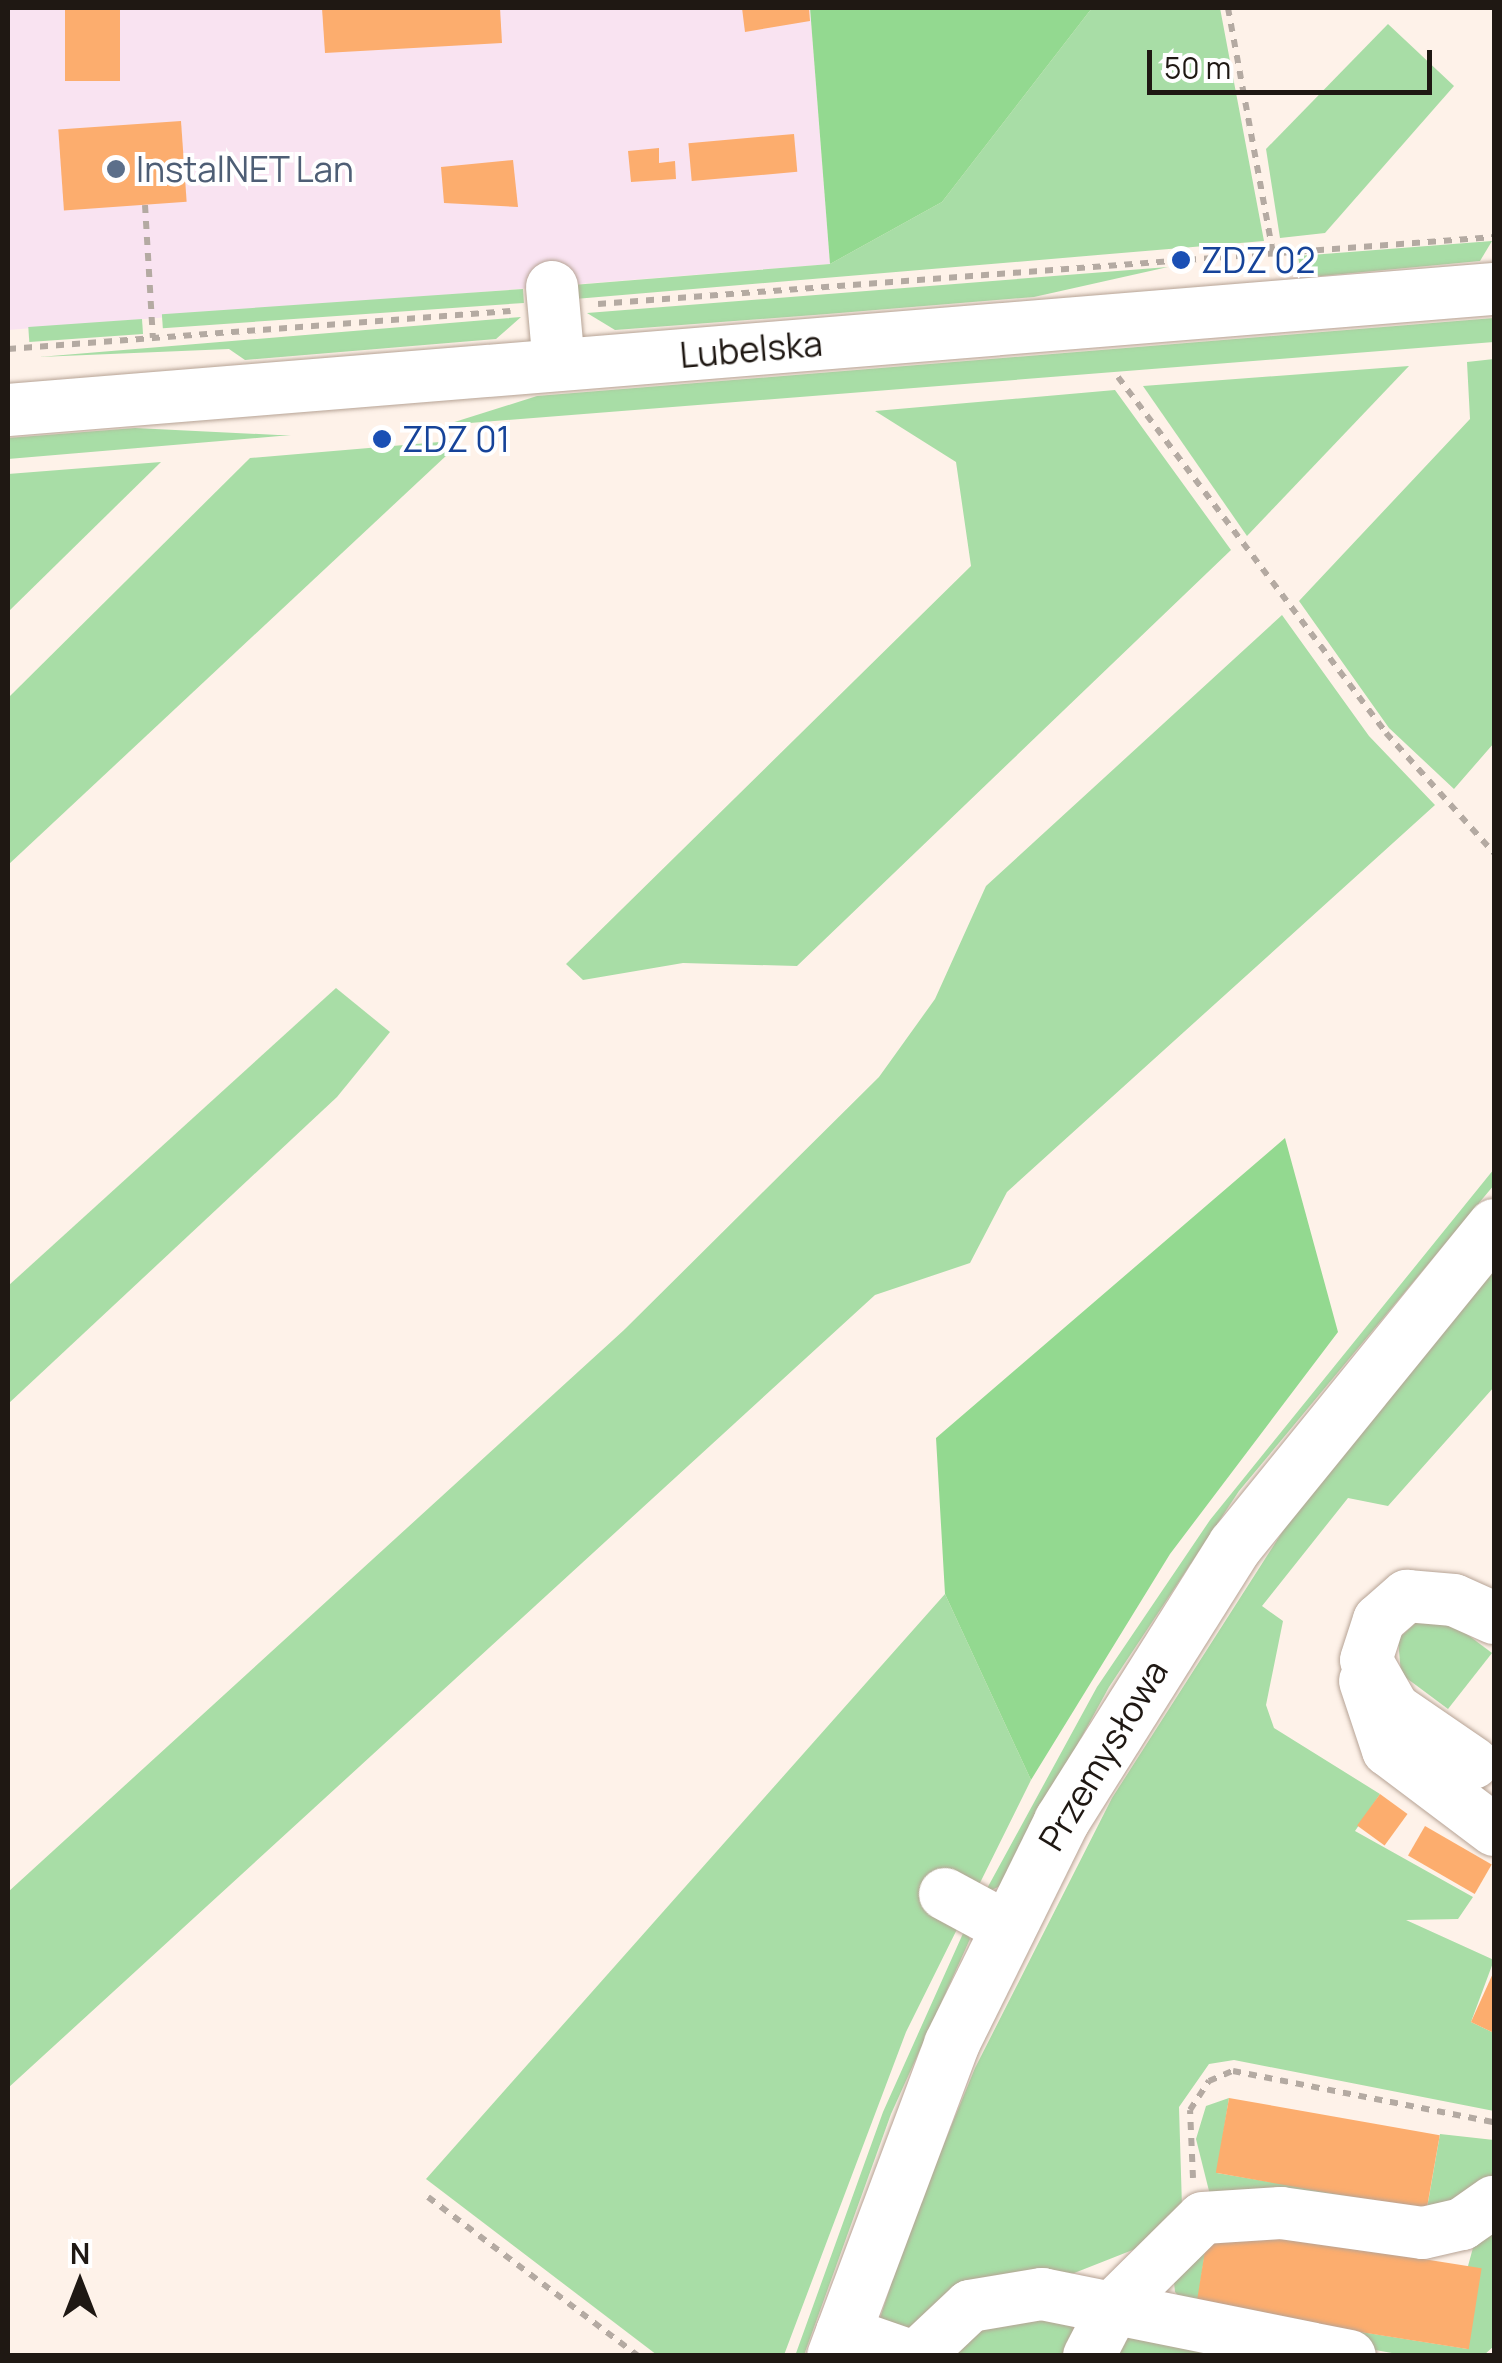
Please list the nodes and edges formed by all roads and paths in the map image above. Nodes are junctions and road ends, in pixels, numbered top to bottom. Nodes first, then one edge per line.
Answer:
1 (1228, 8) edge
2 (145, 205) dead end
3 (1494, 237) edge
4 (1273, 252) junction
5 (1494, 290) edge
6 (553, 297) junction
7 (1282, 306) junction
8 (153, 338) junction
9 (8, 350) edge
10 (558, 365) junction
11 (1118, 377) dead end
12 (8, 399) edge
13 (1494, 853) edge
14 (1494, 1226) edge
15 (1494, 1618) edge
16 (1366, 1660) junction
17 (1473, 1763) dead end
18 (1494, 1830) edge
19 (945, 1894) dead end
20 (1006, 1927) junction
21 (1494, 2122) edge
22 (428, 2197) dead end
23 (1494, 2202) edge
24 (1203, 2218) junction
25 (1116, 2304) junction
26 (838, 2344) edge
27 (638, 2356) edge
28 (914, 2356) edge
29 (1089, 2356) edge
30 (1350, 2356) edge

1 - 4 path
2 - 8 path
3 - 4 path
4 - 6 path
4 - 7 path
5 - 7 street, Lubelska
6 - 8 path
6 - 10 street
7 - 10 street, Lubelska
8 - 9 path
10 - 12 street, Lubelska
11 - 13 path
14 - 20 main road, Przemysłowa
15 - 16 street
16 - 17 street
16 - 18 street
19 - 20 street
20 - 26 main road, Przemysłowa
21 - 24 path
22 - 27 path
23 - 24 street
24 - 25 street
25 - 28 street
25 - 29 street
25 - 30 street
26 - 28 street

